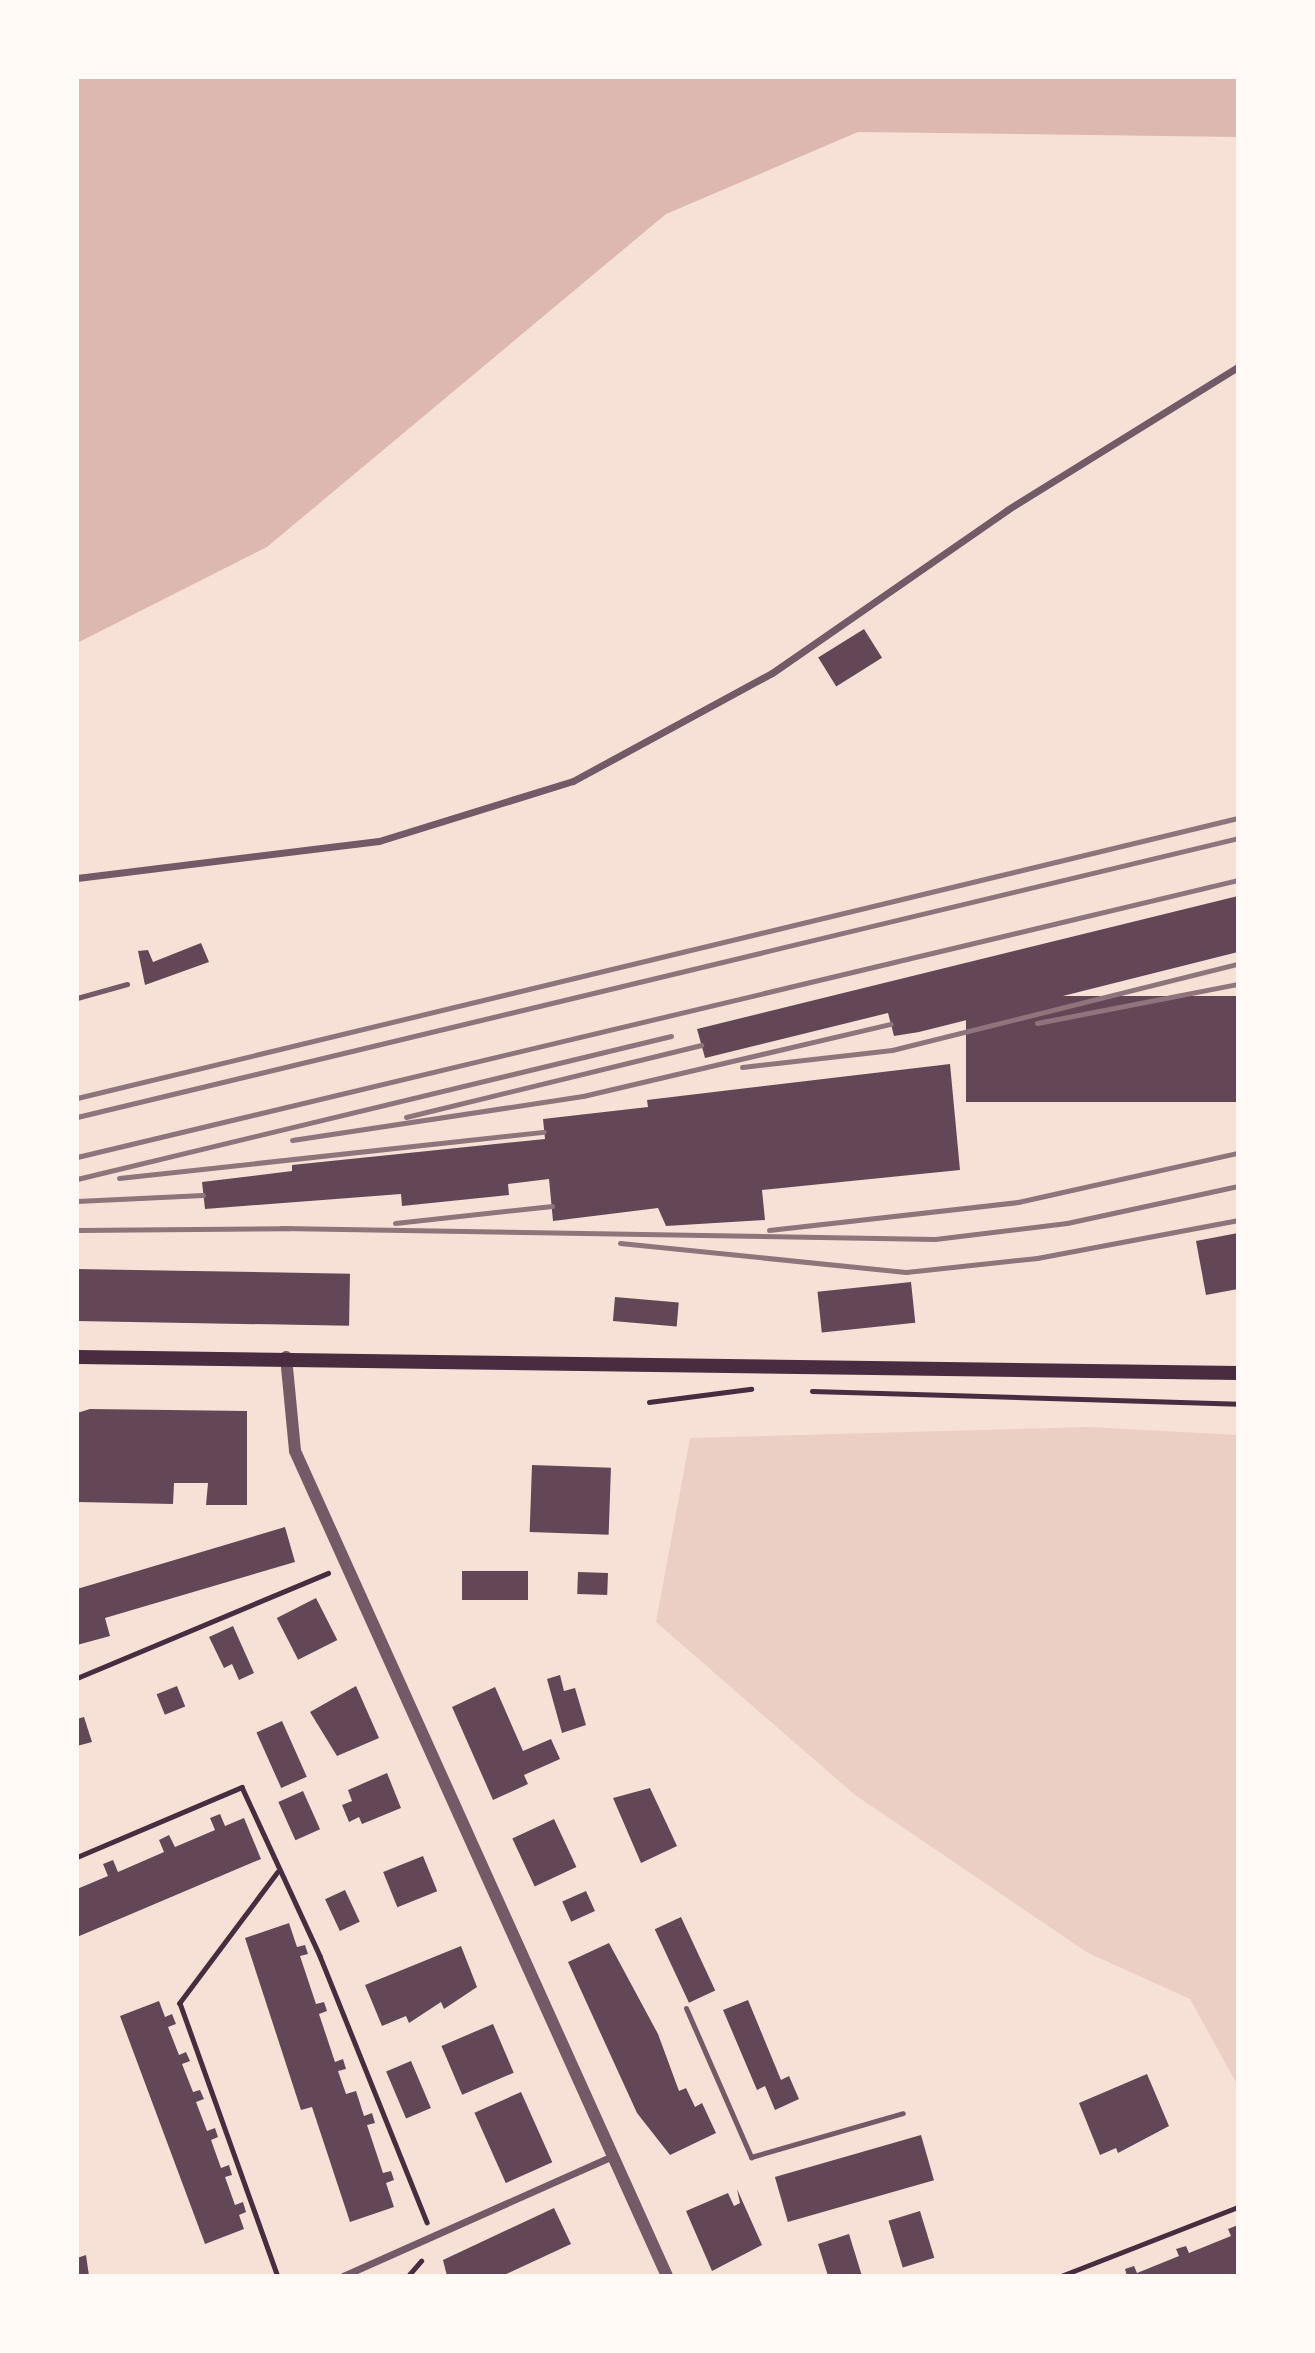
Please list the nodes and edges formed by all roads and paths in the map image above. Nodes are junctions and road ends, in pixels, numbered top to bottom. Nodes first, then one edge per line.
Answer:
1 (1238, 367) edge
2 (77, 878) edge
3 (127, 984) dead end
4 (77, 998) edge
5 (77, 1357) edge
6 (286, 1357) junction
7 (1238, 1373) edge
8 (766, 1390) dead end
9 (808, 1391) dead end
10 (649, 1402) dead end
11 (1238, 1404) edge
12 (328, 1573) dead end
13 (77, 1678) edge
14 (77, 1857) edge
15 (278, 1872) junction
16 (687, 2008) dead end
17 (903, 2113) dead end
18 (612, 2156) junction
19 (1238, 2207) edge
20 (433, 2236) junction
21 (425, 2257) dead end
22 (278, 2276) edge
23 (343, 2276) edge
24 (408, 2276) edge
25 (667, 2276) edge
26 (1061, 2276) edge

1 - 2 street
3 - 4 lane
5 - 6 main road
6 - 7 main road
6 - 18 street
8 - 10 path
9 - 11 path
12 - 13 path
14 - 15 path
15 - 20 path
15 - 22 path
16 - 17 lane
18 - 20 street
18 - 25 street
19 - 26 path
20 - 23 street
21 - 24 path

